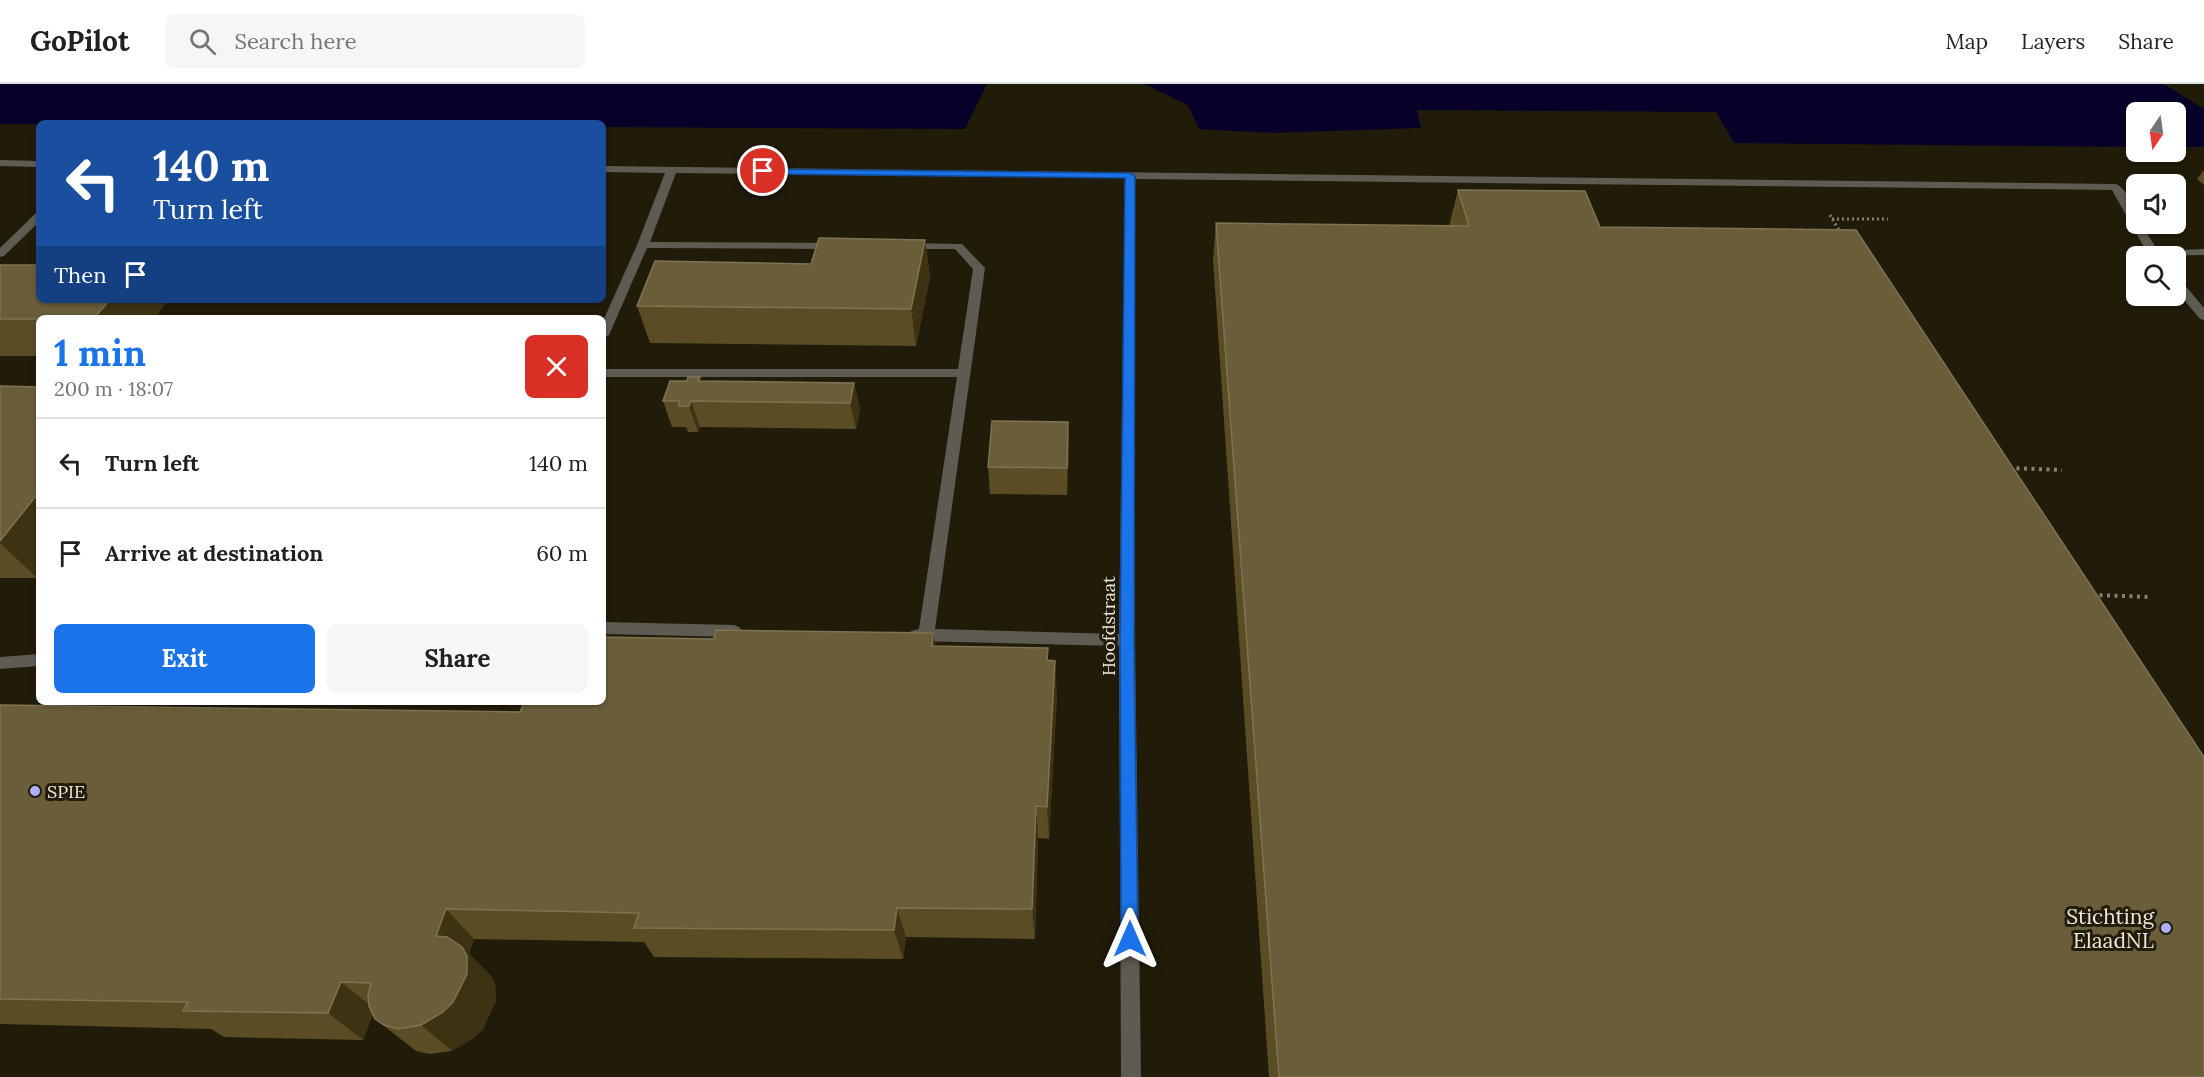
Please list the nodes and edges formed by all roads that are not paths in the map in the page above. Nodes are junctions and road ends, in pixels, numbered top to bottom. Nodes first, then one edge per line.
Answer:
1 (0, 163) edge
2 (36, 164) edge
3 (606, 169) edge
4 (672, 170) junction
5 (1130, 176) junction
6 (2126, 205) edge
7 (36, 219) edge
8 (643, 245) junction
9 (853, 246) edge
10 (888, 246) edge
11 (2204, 252) edge
12 (2186, 253) edge
13 (0, 254) edge
14 (2186, 294) edge
15 (2204, 316) edge
16 (606, 328) edge
17 (606, 373) edge
18 (964, 373) junction
19 (606, 628) edge
20 (746, 631) edge
21 (902, 635) edge
22 (926, 635) junction
23 (1127, 640) junction
24 (36, 660) edge
25 (0, 663) edge
26 (1131, 1077) edge

1 - 2 street
3 - 4 street
4 - 5 street
4 - 8 street
5 - 6 street
5 - 23 street, Hoofdstraat
7 - 13 street
8 - 9 street
8 - 16 street
10 - 18 street
11 - 12 street
14 - 15 street
17 - 18 street
18 - 22 street
19 - 20 street
21 - 22 street
22 - 23 street
23 - 26 street, Hoofdstraat
24 - 25 street

